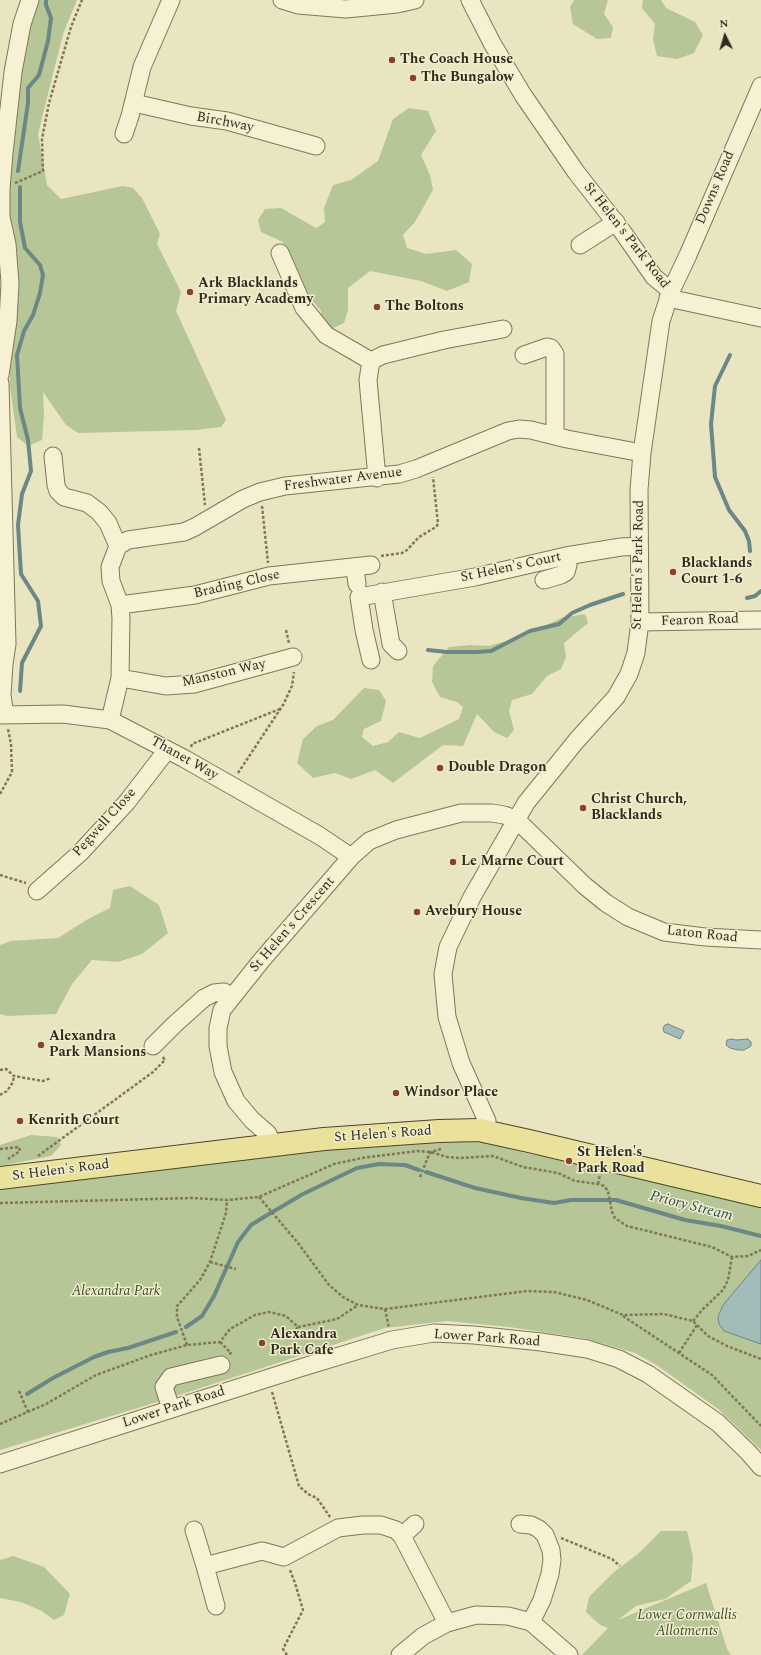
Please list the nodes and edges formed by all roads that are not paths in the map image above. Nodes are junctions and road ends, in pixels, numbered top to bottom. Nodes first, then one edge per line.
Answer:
1 (30, 0) edge
2 (170, 0) edge
3 (282, 0) edge
4 (415, 0) edge
5 (470, 0) edge
6 (761, 88) edge
7 (134, 103) junction
8 (124, 134) dead end
9 (316, 146) dead end
10 (616, 222) junction
11 (580, 245) dead end
12 (280, 253) dead end
13 (669, 294) junction
14 (761, 318) edge
15 (503, 329) dead end
16 (524, 355) dead end
17 (371, 361) junction
18 (0, 375) edge
19 (0, 383) edge
20 (556, 436) junction
21 (642, 453) junction
22 (53, 456) dead end
23 (378, 478) junction
24 (118, 546) junction
25 (639, 546) junction
26 (566, 556) junction
27 (361, 572) road end
28 (544, 580) dead end
29 (382, 592) junction
30 (120, 605) junction
31 (761, 620) edge
32 (640, 622) junction
33 (398, 651) dead end
34 (284, 654) road end
35 (371, 660) dead end
36 (120, 678) junction
37 (2, 715) edge
38 (110, 720) junction
39 (167, 750) junction
40 (515, 819) junction
41 (351, 857) junction
42 (39, 890) road end
43 (761, 940) edge
44 (231, 996) junction
45 (153, 1046) road end
46 (487, 1132) junction
47 (273, 1146) junction
48 (3, 1169) edge
49 (761, 1196) edge
50 (228, 1359) dead end
51 (171, 1409) junction
52 (0, 1464) edge
53 (761, 1467) edge
54 (414, 1524) dead end
55 (520, 1524) dead end
56 (194, 1530) dead end
57 (402, 1536) junction
58 (205, 1566) junction
59 (216, 1606) dead end
60 (531, 1622) junction
61 (447, 1623) junction
62 (400, 1655) edge
63 (568, 1655) edge

1 - 18 street
2 - 7 street
3 - 4 street
5 - 10 street, St Helen's Park Road
6 - 13 street, Downs Road
7 - 8 street
7 - 9 street, Birchway
10 - 11 street
10 - 13 street, St Helen's Park Road
12 - 17 street
13 - 14 street
13 - 21 street, St Helen's Park Road
15 - 17 street
16 - 20 street
17 - 23 street
19 - 37 street
20 - 21 street, Freshwater Avenue
20 - 23 street, Freshwater Avenue
21 - 25 street, St Helen's Park Road
22 - 24 street
23 - 24 street, Freshwater Avenue
24 - 30 street
25 - 26 street, St Helen's Court
25 - 32 street, St Helen's Park Road
26 - 28 street
26 - 29 street, St Helen's Court
27 - 30 street, Brading Close
29 - 33 street
29 - 35 street, St Helen's Court
30 - 36 street
31 - 32 street, Fearon Road
32 - 40 street, St Helen's Park Road
34 - 36 street, Manston Way
36 - 38 street
37 - 38 street, Thanet Way
38 - 39 street, Thanet Way
39 - 41 street, Thanet Way
39 - 42 street, Pegwell Close
40 - 41 street, St Helen's Crescent
40 - 43 street, Laton Road
40 - 46 street, St Helen's Park Road
41 - 44 street, St Helen's Crescent
44 - 45 street
44 - 47 street, St Helen's Crescent
46 - 47 main road, St Helen's Road
46 - 49 main road, St Helen's Road
47 - 48 main road, St Helen's Road
50 - 51 street
51 - 52 street, Lower Park Road
51 - 53 street, Lower Park Road
54 - 57 street
55 - 60 street
56 - 58 street
57 - 58 street
57 - 61 street
58 - 59 street
60 - 61 street
60 - 63 street
61 - 62 street

